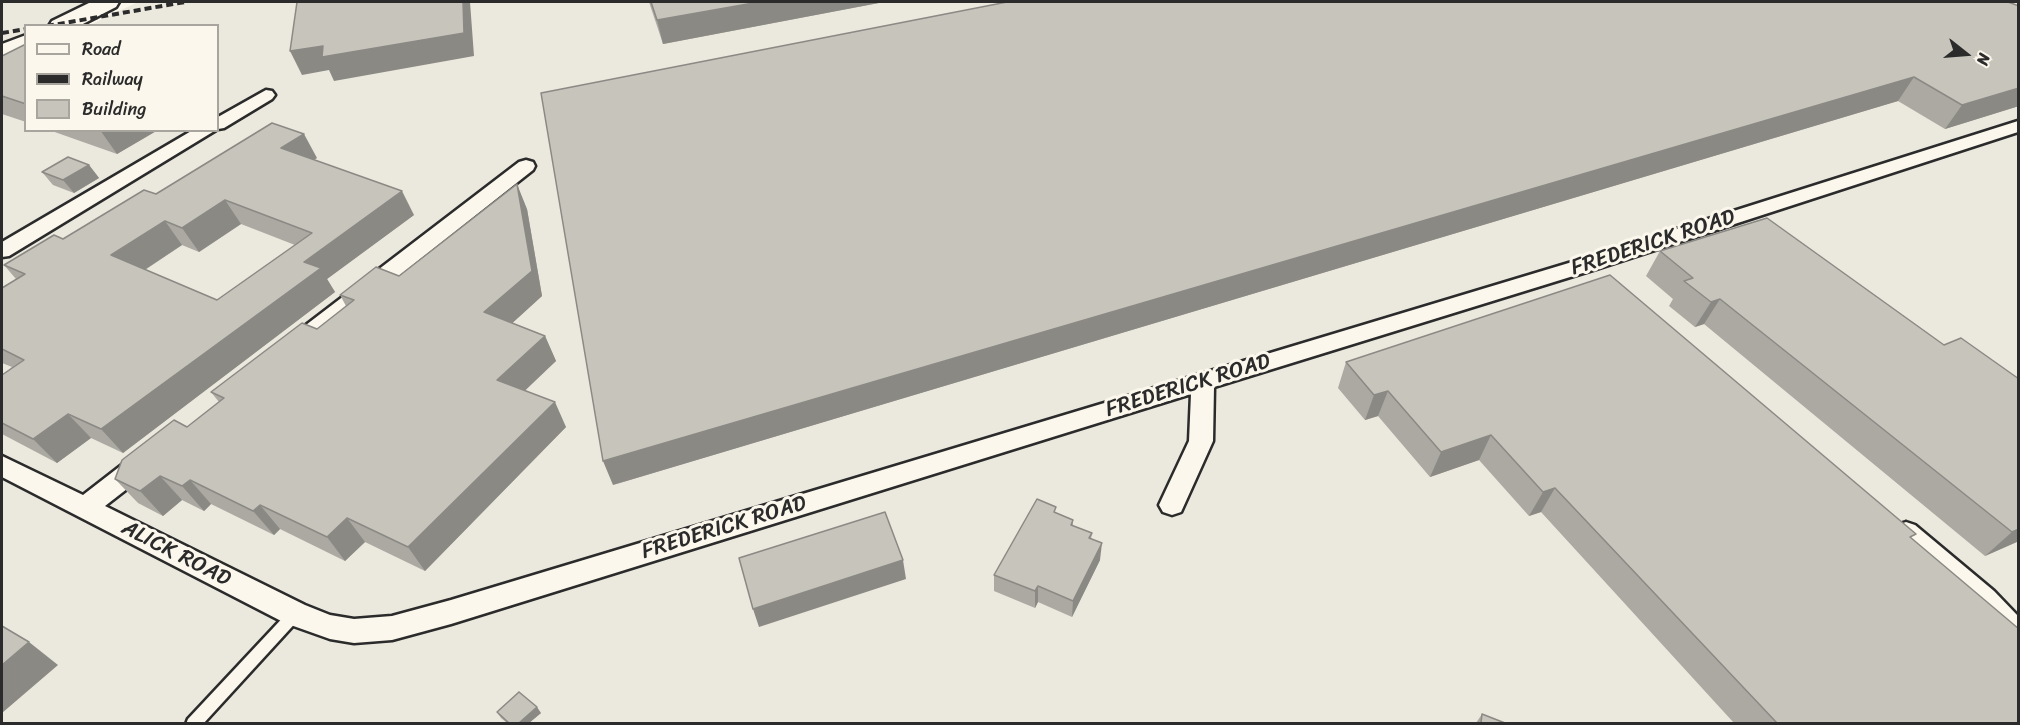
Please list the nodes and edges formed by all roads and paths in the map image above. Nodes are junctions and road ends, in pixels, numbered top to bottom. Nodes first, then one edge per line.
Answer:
1 (108, 2) edge
2 (64, 24) edge
3 (24, 43) edge
4 (2, 53) edge
5 (266, 95) dead end
6 (219, 123) edge
7 (2019, 126) edge
8 (204, 132) edge
9 (526, 166) dead end
10 (2, 251) edge
11 (272, 362) edge
12 (1203, 381) junction
13 (159, 450) edge
14 (2, 466) edge
15 (1172, 505) dead end
16 (84, 508) junction
17 (1885, 515) edge
18 (295, 614) junction
19 (354, 631) joint
20 (2019, 634) edge
21 (193, 723) edge

1 - 2 main road
3 - 4 main road
5 - 6 street
7 - 12 street, FREDERICK ROAD
8 - 10 street
9 - 11 street
12 - 15 street
12 - 19 street, FREDERICK ROAD
13 - 16 street
14 - 16 street, ALICK ROAD
16 - 18 street, ALICK ROAD
17 - 20 street
18 - 19 street, ALICK ROAD
18 - 21 lane

